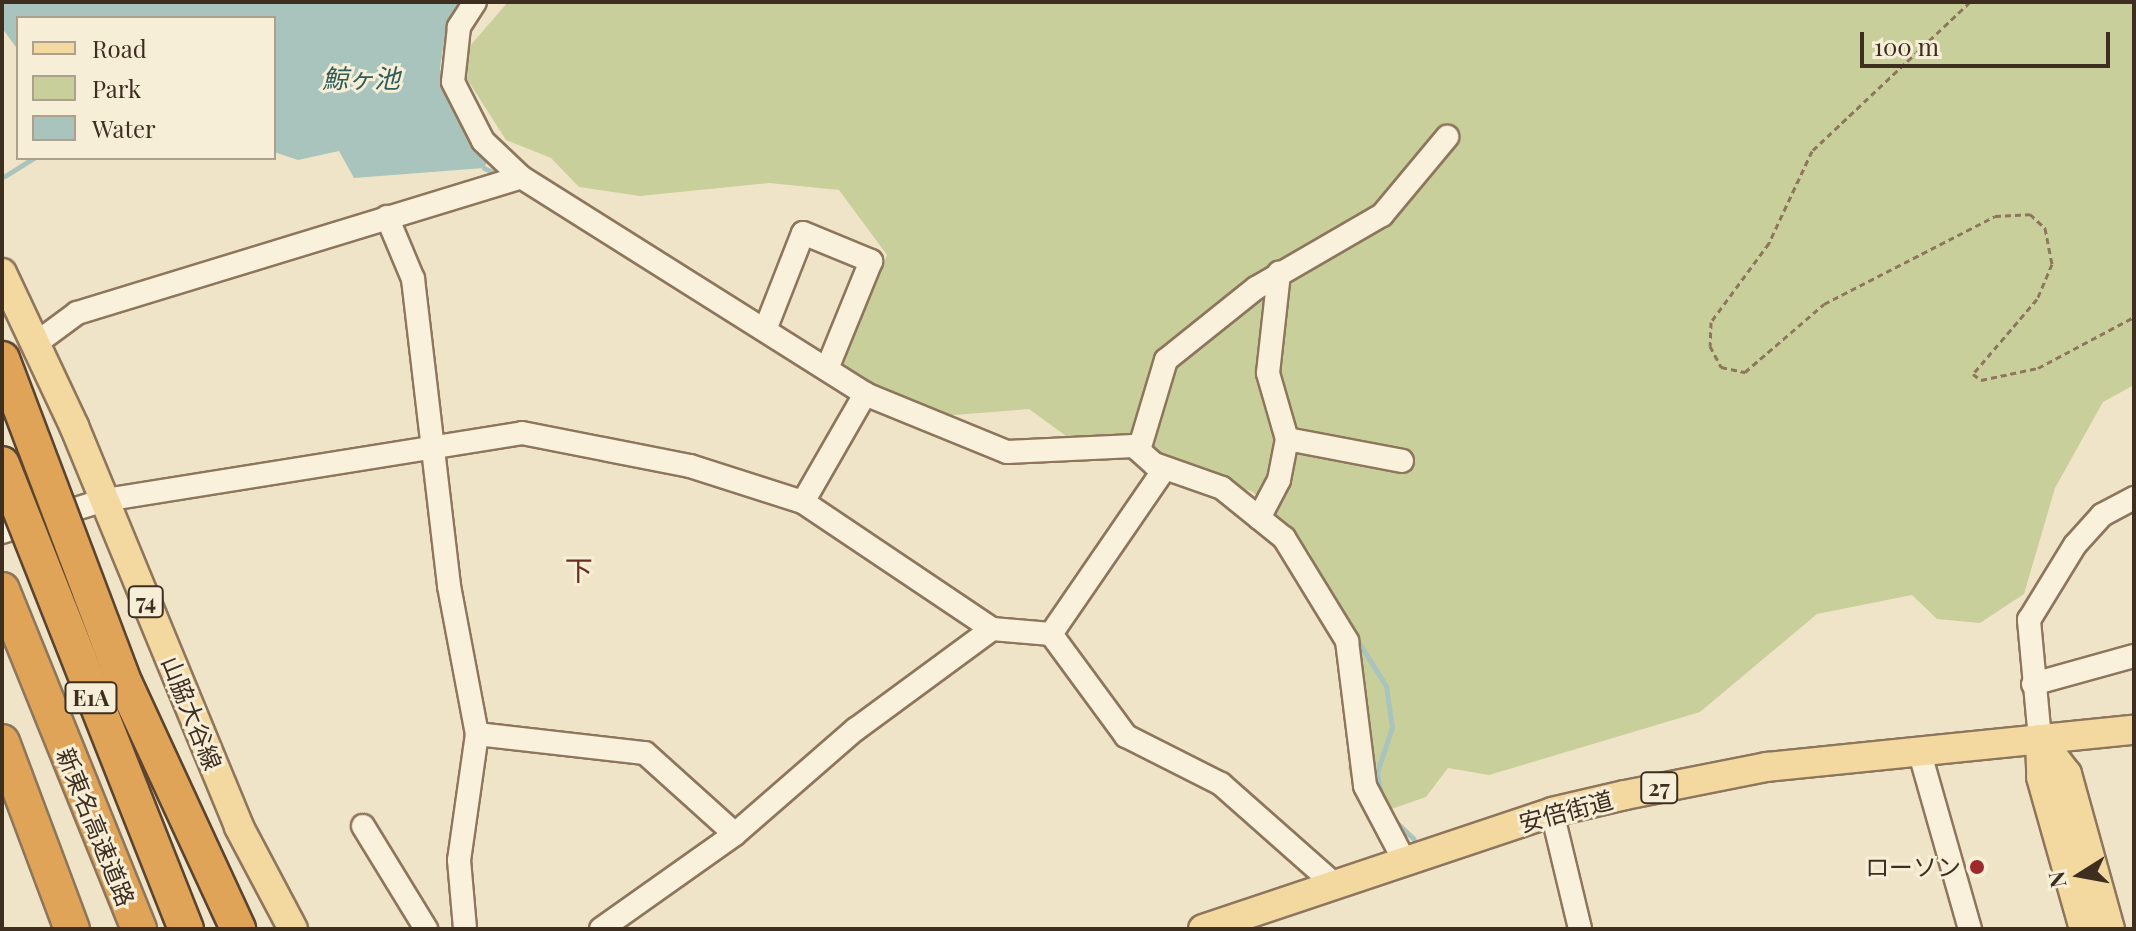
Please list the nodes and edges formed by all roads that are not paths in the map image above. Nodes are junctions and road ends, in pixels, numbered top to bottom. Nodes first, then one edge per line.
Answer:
1 (475, 2) edge
2 (1447, 137) dead end
3 (521, 177) junction
4 (387, 217) junction
5 (2, 273) edge
6 (1279, 273) junction
7 (765, 330) junction
8 (36, 348) junction
9 (2, 359) edge
10 (827, 369) junction
11 (2, 380) edge
12 (865, 394) junction
13 (1287, 439) junction
14 (432, 443) junction
15 (1139, 450) junction
16 (1402, 461) dead end
17 (2, 464) edge
18 (1165, 468) junction
19 (2134, 498) edge
20 (105, 500) junction
21 (803, 502) junction
22 (1263, 511) junction
23 (2, 532) edge
24 (2, 590) edge
25 (992, 629) junction
26 (1051, 634) junction
27 (2134, 656) edge
28 (2033, 684) junction
29 (2134, 730) edge
30 (477, 734) junction
31 (2040, 739) junction
32 (2, 742) edge
33 (1919, 750) junction
34 (1552, 812) junction
35 (363, 826) dead end
36 (735, 834) junction
37 (1404, 860) junction
38 (1333, 883) junction
39 (72, 929) edge
40 (139, 929) edge
41 (186, 929) edge
42 (238, 929) edge
43 (293, 929) edge
44 (426, 929) edge
45 (465, 929) edge
46 (601, 929) edge
47 (1203, 929) edge
48 (1580, 929) edge
49 (1970, 929) edge
50 (2084, 929) edge
51 (2110, 929) edge

1 - 3 street
2 - 6 street
3 - 4 street
3 - 7 street
4 - 8 street
4 - 14 street
5 - 8 main road, 山脇大谷線 / 74
6 - 13 street
6 - 15 street
7 - 10 street
7 - 10 street
8 - 11 street
8 - 20 main road, 山脇大谷線 / 74
9 - 42 highway, bridge
10 - 12 street
12 - 15 street
12 - 21 street
13 - 16 street
13 - 22 street
14 - 20 street
14 - 21 street
14 - 30 street
15 - 18 street
17 - 41 highway, 新東名高速道路 / E1A, bridge
18 - 22 street
18 - 26 street
19 - 28 street
20 - 23 street
20 - 43 main road, 山脇大谷線 / 74
21 - 25 street
22 - 37 street
24 - 40 highway, 新東名高速道路 / E1A
25 - 26 street
25 - 36 street
26 - 38 street
27 - 28 street
28 - 31 street
29 - 31 main road, 安倍街道 / 27
30 - 36 street
30 - 45 street
31 - 33 main road, 安倍街道 / 27
31 - 50 main road
31 - 51 main road
32 - 39 highway
33 - 34 main road, 安倍街道 / 27
33 - 49 street
34 - 37 main road, 安倍街道 / 27
34 - 48 street
35 - 44 street
36 - 46 street
37 - 38 main road, 安倍街道 / 27
38 - 47 main road, 安倍街道 / 27

